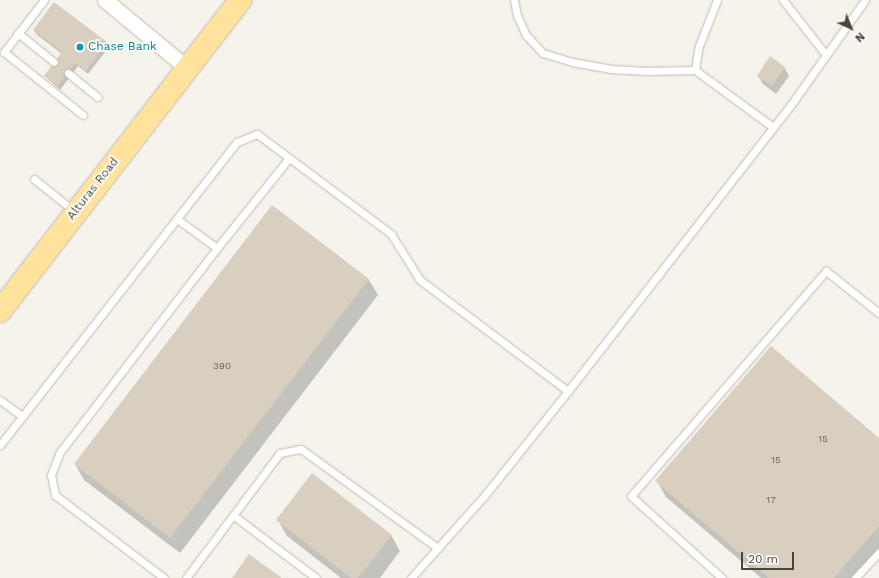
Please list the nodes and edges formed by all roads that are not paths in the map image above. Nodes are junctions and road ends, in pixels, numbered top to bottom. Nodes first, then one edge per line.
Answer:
1 (44, 0) edge
2 (105, 0) edge
3 (240, 0) edge
4 (514, 0) edge
5 (717, 0) edge
6 (783, 0) edge
7 (865, 0) edge
8 (18, 33) junction
9 (826, 55) junction
10 (54, 62) dead end
11 (188, 68) junction
12 (695, 70) junction
13 (68, 73) dead end
14 (98, 97) dead end
15 (83, 115) dead end
16 (773, 127) junction
17 (288, 158) junction
18 (34, 179) dead end
19 (75, 212) junction
20 (177, 219) junction
21 (218, 248) junction
22 (0, 311) edge
23 (879, 313) edge
24 (568, 391) junction
25 (0, 400) edge
26 (22, 416) junction
27 (0, 445) edge
28 (233, 515) junction
29 (438, 548) junction
30 (879, 552) edge
31 (164, 578) edge
32 (186, 578) edge
33 (316, 578) edge
34 (411, 578) edge
35 (722, 578) edge
36 (855, 578) edge

1 - 8 lane
2 - 11 street
3 - 11 main road, Alturas Road
4 - 12 lane
5 - 12 lane
6 - 9 lane
7 - 9 lane
8 - 10 lane
8 - 15 lane
9 - 16 lane
11 - 19 main road, Alturas Road
12 - 16 lane
13 - 14 lane
16 - 24 lane
17 - 20 lane
17 - 21 lane
17 - 24 lane
18 - 19 lane
19 - 22 main road, Alturas Road
20 - 21 lane
20 - 26 lane
21 - 31 lane
23 - 35 lane
24 - 29 lane
25 - 26 lane
26 - 27 lane
28 - 29 lane
28 - 32 lane
28 - 33 lane
29 - 34 lane
30 - 36 lane

